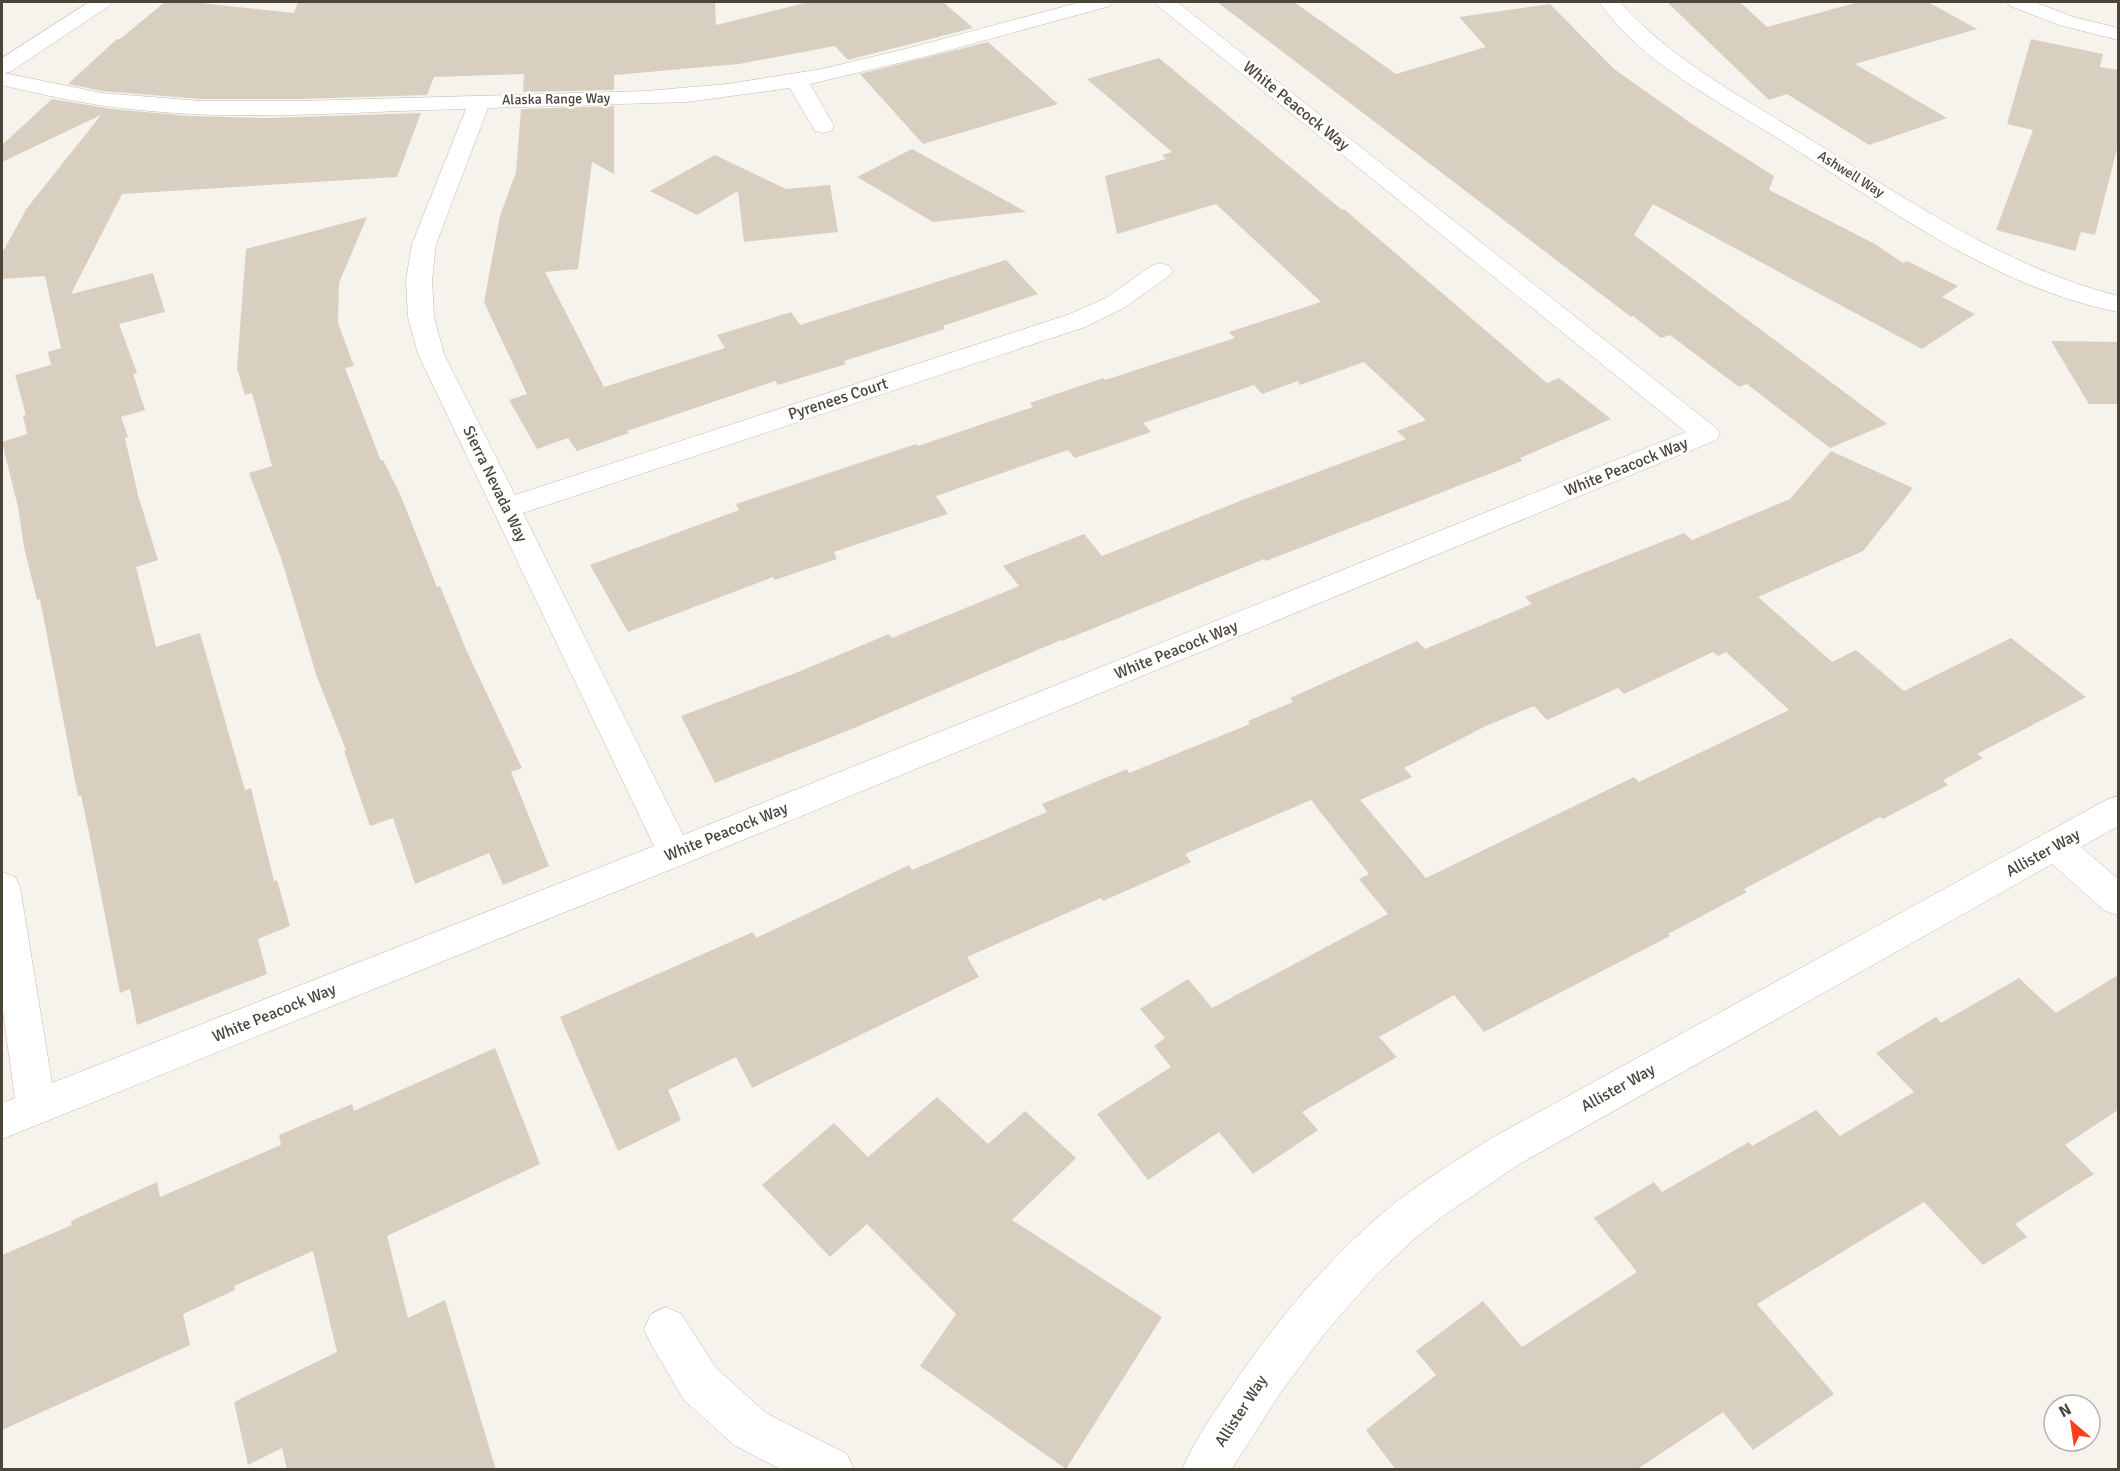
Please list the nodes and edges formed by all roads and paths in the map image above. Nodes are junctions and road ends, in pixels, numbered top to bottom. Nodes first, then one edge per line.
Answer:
1 (102, 2) edge
2 (1103, 2) edge
3 (1165, 2) edge
4 (1609, 2) edge
5 (2017, 2) edge
6 (2118, 34) edge
7 (2, 67) edge
8 (2, 79) edge
9 (797, 80) junction
10 (480, 101) junction
11 (823, 126) dead end
12 (1160, 271) dead end
13 (2118, 304) edge
14 (507, 508) junction
15 (2118, 810) edge
16 (2056, 846) junction
17 (675, 853) junction
18 (2, 887) edge
19 (2118, 900) edge
20 (36, 1107) junction
21 (2, 1121) edge
22 (666, 1329) dead end
23 (831, 1470) edge
24 (1205, 1470) edge

1 - 7 street
2 - 9 street, Alaska Range Way
3 - 17 street, White Peacock Way
4 - 13 street, Ashwell Way
5 - 6 street
8 - 10 street, Alaska Range Way
9 - 10 street, Alaska Range Way
9 - 11 street
10 - 14 street, Sierra Nevada Way
12 - 14 street, Pyrenees Court
14 - 17 street, Sierra Nevada Way
15 - 16 street, Allister Way
16 - 19 street
16 - 24 street, Allister Way
17 - 20 street, White Peacock Way
18 - 20 street
20 - 21 street, White Peacock Way
22 - 23 street

